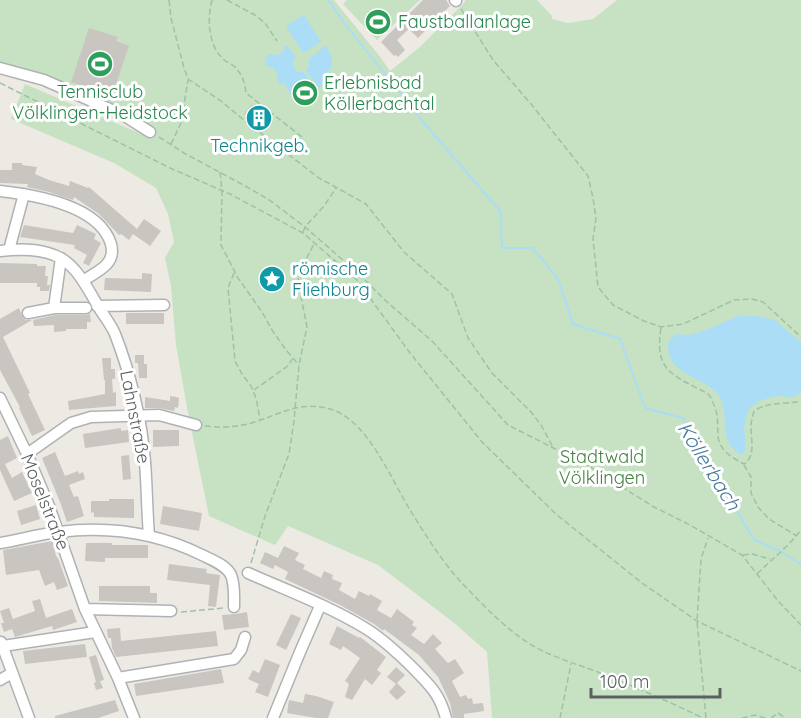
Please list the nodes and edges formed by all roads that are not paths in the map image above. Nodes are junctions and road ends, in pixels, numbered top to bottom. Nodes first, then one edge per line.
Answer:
1 (0, 68) edge
2 (150, 132) road end
3 (0, 191) edge
4 (24, 194) junction
5 (5, 251) edge
6 (61, 258) junction
7 (83, 280) junction
8 (164, 305) dead end
9 (92, 307) junction
10 (54, 308) junction
11 (27, 313) dead end
12 (0, 398) edge
13 (138, 415) junction
14 (196, 425) road end
15 (27, 453) junction
16 (58, 532) junction
17 (148, 536) junction
18 (0, 543) edge
19 (248, 573) road end
20 (320, 606) junction
21 (234, 607) road end
22 (85, 609) junction
23 (171, 611) road end
24 (95, 632) junction
25 (245, 637) dead end
26 (1, 643) edge
27 (12, 673) junction
28 (118, 678) junction
29 (0, 680) edge
30 (29, 718) edge
31 (134, 718) edge
32 (273, 718) edge
33 (446, 718) edge

1 - 2 street
3 - 4 street
4 - 5 street
4 - 7 street
5 - 6 street, Lahnstraße
6 - 7 street, Lahnstraße
6 - 10 street
7 - 9 street, Lahnstraße
8 - 9 street
9 - 10 street
9 - 13 street, Lahnstraße
10 - 11 street
12 - 15 street, Moselstraße
13 - 14 street
13 - 15 street
13 - 17 street, Lahnstraße
15 - 16 street, Moselstraße
16 - 17 street
16 - 18 street
16 - 22 street, Moselstraße
17 - 21 street
19 - 20 street
20 - 32 street
20 - 33 street
22 - 23 street
22 - 24 street, Moselstraße
24 - 26 street
24 - 28 street, Moselstraße
25 - 28 street
26 - 27 street
27 - 29 street
27 - 30 street
28 - 31 street, Moselstraße

